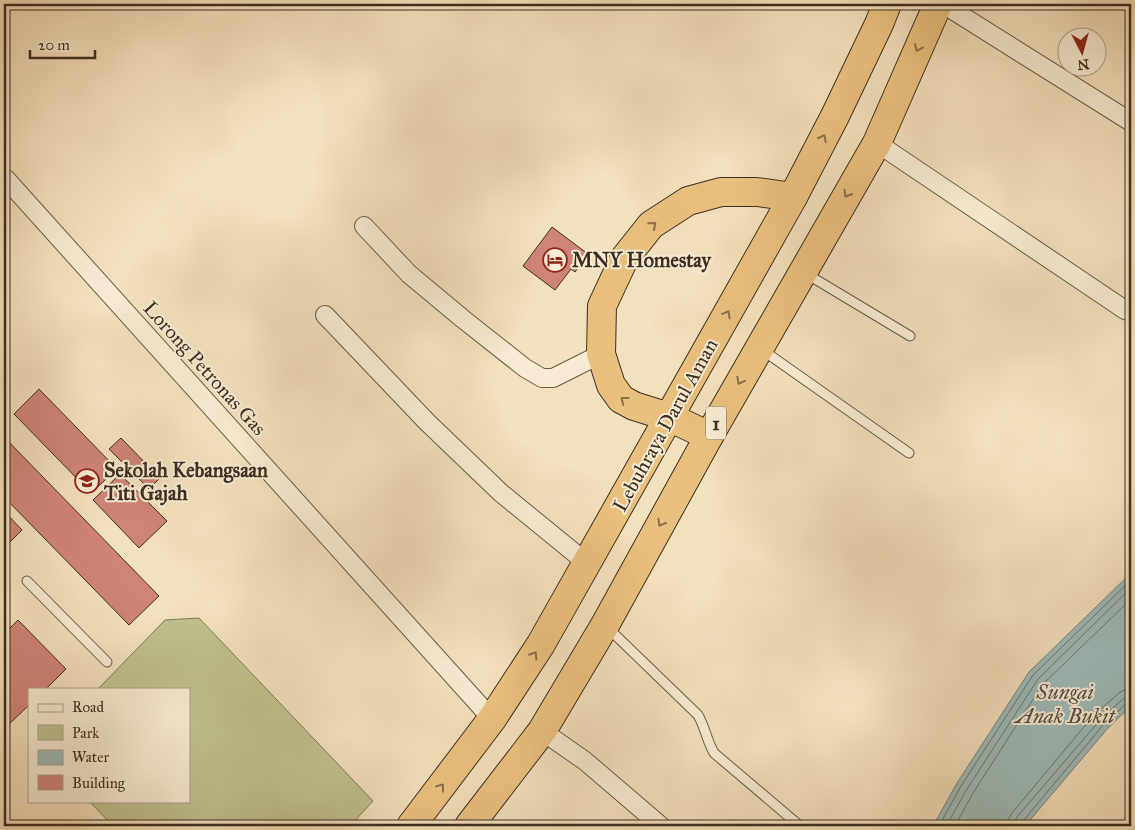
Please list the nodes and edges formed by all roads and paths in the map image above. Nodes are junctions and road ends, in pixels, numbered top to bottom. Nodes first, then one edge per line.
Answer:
1 (887, 4) edge
2 (938, 4) edge
3 (943, 4) edge
4 (1131, 122) edge
5 (876, 143) junction
6 (6, 179) dead end
7 (793, 197) junction
8 (364, 226) dead end
9 (802, 272) junction
10 (1131, 312) edge
11 (324, 315) dead end
12 (910, 336) dead end
13 (759, 348) junction
14 (601, 354) junction
15 (669, 417) junction
16 (709, 436) junction
17 (910, 453) dead end
18 (641, 468) junction
19 (679, 490) junction
20 (588, 564) junction
21 (27, 581) dead end
22 (605, 625) junction
23 (107, 662) dead end
24 (492, 719) junction
25 (542, 731) junction
26 (411, 826) edge
27 (469, 826) edge
28 (661, 826) edge
29 (800, 826) edge

7 -> 1 highway, Lebuhraya Darul Aman / 1
2 -> 5 highway, 1
3 - 4 street
5 -> 9 highway, 1
5 - 10 street
6 - 24 street, Lorong Petronas Gas
14 -> 7 highway
15 -> 7 highway, Lebuhraya Darul Aman / 1
8 - 14 street
9 - 12 lane
9 - 13 highway, 1
11 - 20 street
13 -> 16 highway, 1
13 - 17 lane
15 -> 14 highway
15 - 16 highway
15 - 18 highway, Lebuhraya Darul Aman / 1
16 - 19 highway, 1
18 - 19 highway
18 - 20 highway, Lebuhraya Darul Aman / 1
19 -> 22 highway, 1
24 -> 20 highway, Lebuhraya Darul Aman / 1
21 - 23 lane
22 - 25 highway, 1
22 - 29 lane
26 -> 24 highway, Lebuhraya Darul Aman / 1
25 - 27 highway, 1
25 - 28 street

